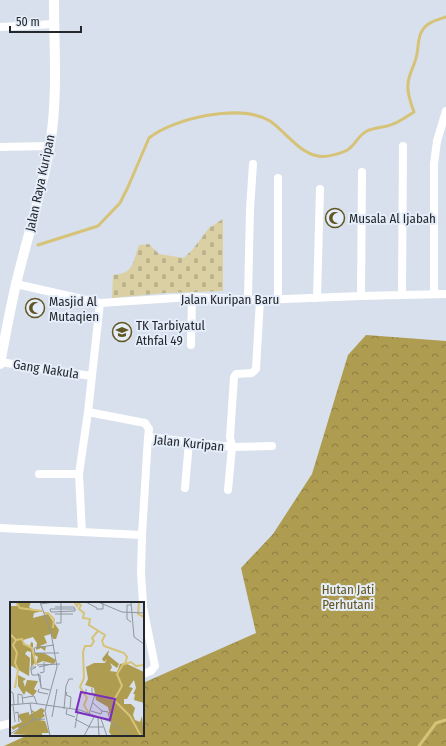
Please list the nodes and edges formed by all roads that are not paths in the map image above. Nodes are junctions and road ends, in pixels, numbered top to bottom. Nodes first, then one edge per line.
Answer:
1 (54, 0) edge
2 (54, 24) junction
3 (0, 27) edge
4 (446, 111) edge
5 (50, 146) junction
6 (403, 146) dead end
7 (0, 147) edge
8 (253, 164) dead end
9 (362, 172) dead end
10 (278, 178) dead end
11 (320, 189) dead end
12 (16, 284) junction
13 (434, 293) junction
14 (446, 294) edge
15 (402, 295) junction
16 (361, 296) junction
17 (192, 297) junction
18 (317, 298) junction
19 (248, 299) junction
20 (278, 299) junction
21 (260, 300) junction
22 (100, 303) junction
23 (191, 346) dead end
24 (0, 363) edge
25 (91, 376) junction
26 (88, 412) junction
27 (148, 437) junction
28 (189, 442) junction
29 (272, 446) dead end
30 (232, 447) junction
31 (39, 474) dead end
32 (79, 474) junction
33 (185, 488) dead end
34 (228, 490) dead end
35 (0, 528) edge
36 (82, 532) junction
37 (142, 535) junction
38 (142, 602) edge
39 (144, 612) edge
40 (144, 674) edge
41 (10, 723) edge
42 (0, 726) edge

1 - 2 street, Jalan Raya Kuripan
2 - 3 street
2 - 5 street, Jalan Raya Kuripan
4 - 13 street
5 - 7 street
5 - 12 street, Jalan Raya Kuripan
6 - 15 street
8 - 19 street
9 - 16 street
10 - 20 street
11 - 18 street
12 - 22 street, Jalan Kuripan Baru
12 - 24 street, Jalan Raya Kuripan
13 - 14 street, Jalan Kuripan Baru
13 - 15 street, Jalan Kuripan Baru
15 - 16 street, Jalan Kuripan Baru
16 - 18 street, Jalan Kuripan Baru
17 - 19 street, Jalan Kuripan Baru
17 - 22 street, Jalan Kuripan Baru
17 - 23 street
18 - 20 street, Jalan Kuripan Baru
19 - 21 street, Jalan Kuripan Baru
20 - 21 street, Jalan Kuripan Baru
21 - 30 street, Jalan Kuripan
22 - 25 street
24 - 25 street, Gang Nakula
25 - 26 street
26 - 27 street
26 - 32 street
27 - 28 street, Jalan Kuripan
27 - 37 street, Jalan Kuripan
28 - 30 street, Jalan Kuripan
28 - 33 street
29 - 30 street
30 - 34 street
31 - 32 street
32 - 36 street
35 - 36 street
36 - 37 street
37 - 38 street, Jalan Kuripan
39 - 40 street
41 - 42 street

